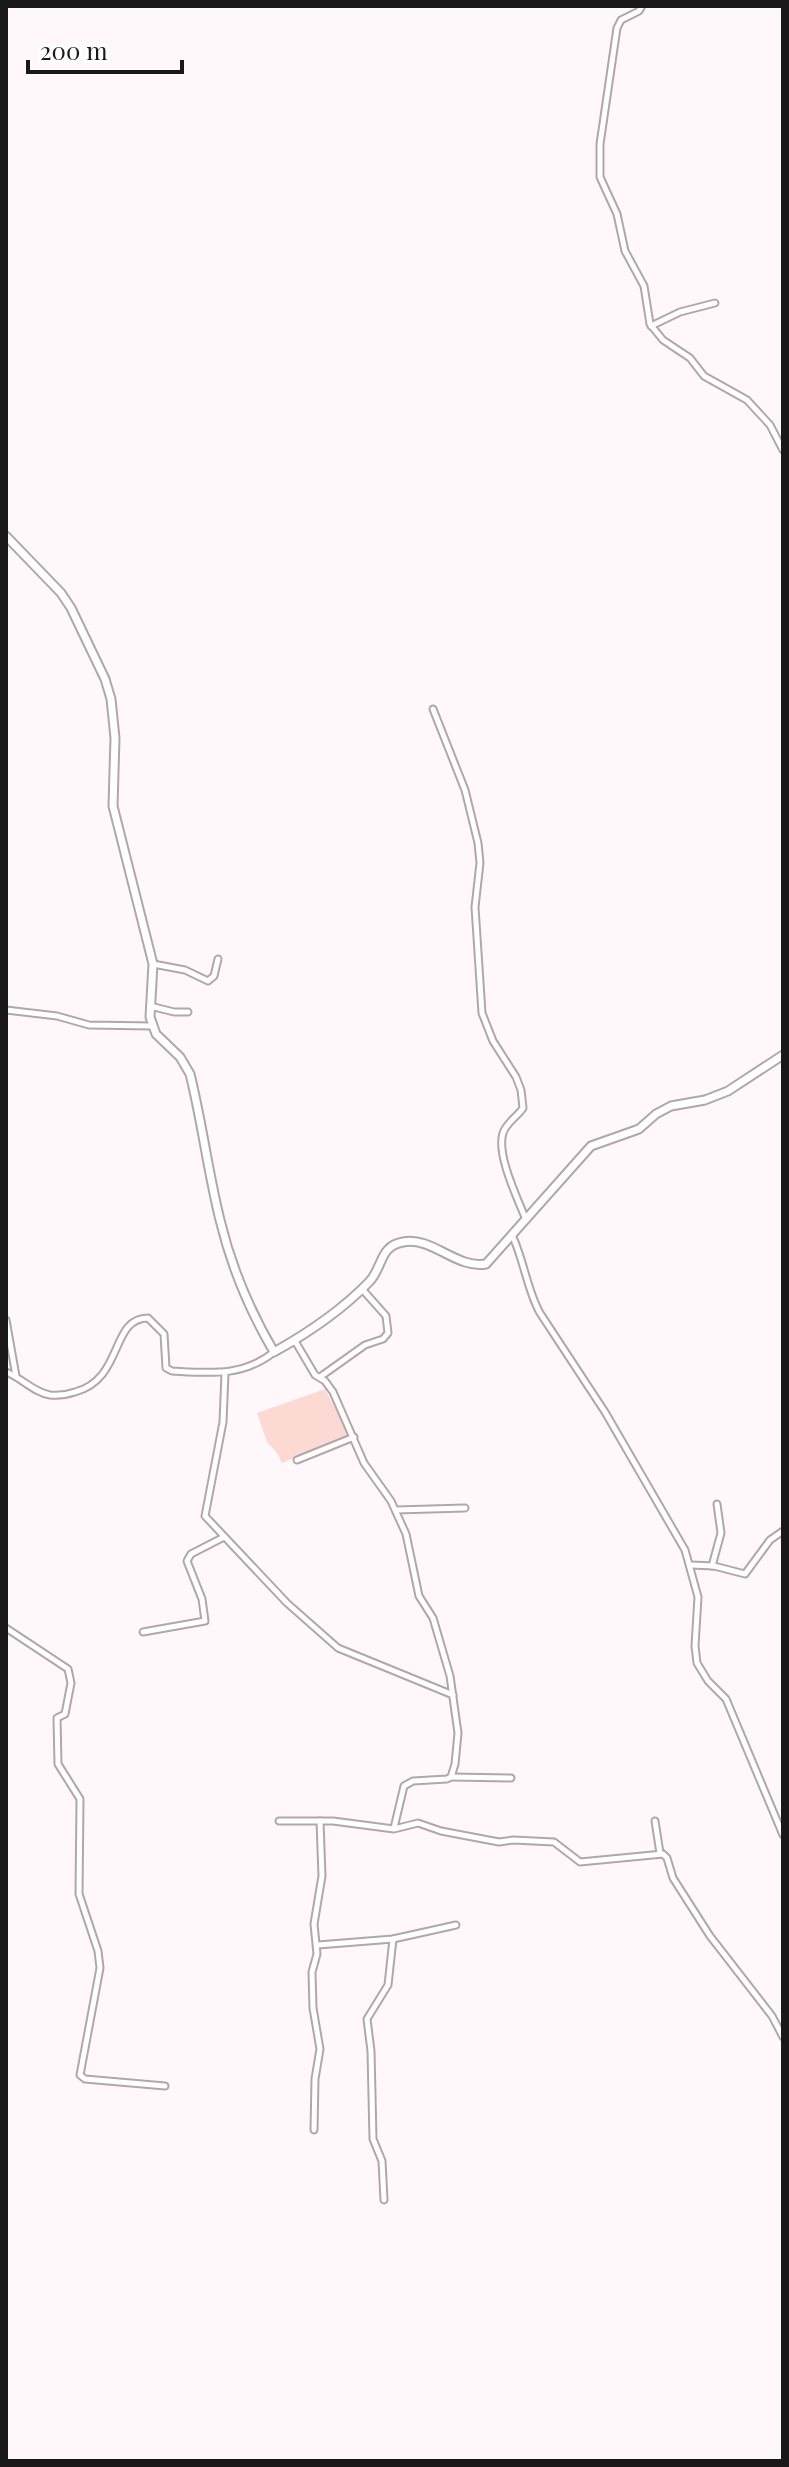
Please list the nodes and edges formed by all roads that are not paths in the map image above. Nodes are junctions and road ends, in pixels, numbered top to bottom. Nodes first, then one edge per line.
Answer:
1 (642, 6) edge
2 (715, 303) dead end
3 (651, 326) junction
4 (783, 450) edge
5 (6, 536) edge
6 (433, 709) dead end
7 (218, 959) dead end
8 (153, 964) junction
9 (149, 1006) junction
10 (6, 1010) edge
11 (188, 1012) dead end
12 (152, 1026) junction
13 (783, 1055) edge
14 (526, 1220) junction
15 (512, 1235) junction
16 (361, 1289) junction
17 (6, 1320) edge
18 (295, 1341) junction
19 (274, 1352) junction
20 (6, 1372) edge
21 (225, 1373) junction
22 (16, 1376) junction
23 (320, 1377) junction
24 (354, 1437) junction
25 (297, 1460) dead end
26 (717, 1504) dead end
27 (465, 1508) dead end
28 (396, 1510) junction
29 (783, 1531) edge
30 (224, 1537) junction
31 (691, 1565) junction
32 (712, 1566) junction
33 (6, 1628) edge
34 (143, 1632) dead end
35 (453, 1695) junction
36 (451, 1777) junction
37 (511, 1778) dead end
38 (279, 1821) dead end
39 (320, 1821) junction
40 (655, 1821) dead end
41 (394, 1829) junction
42 (783, 1835) edge
43 (660, 1853) junction
44 (456, 1925) dead end
45 (393, 1939) junction
46 (318, 1945) junction
47 (783, 2037) edge
48 (165, 2086) dead end
49 (314, 2130) dead end
50 (384, 2200) dead end

1 - 3 street
2 - 3 street
3 - 4 street
5 - 8 street
6 - 14 street
7 - 8 street
8 - 9 street
9 - 11 street
9 - 12 street
10 - 12 street
12 - 19 street
13 - 14 street
14 - 15 street
15 - 16 street
15 - 31 street
16 - 18 street
16 - 23 street
17 - 22 street
18 - 19 street
18 - 23 street
19 - 21 street
20 - 22 street
21 - 22 street
21 - 30 street
23 - 24 street
24 - 25 street
24 - 28 street
26 - 32 street
27 - 28 street
28 - 35 street
29 - 32 street
30 - 34 street
30 - 35 street
31 - 32 street
31 - 42 street
33 - 48 street
35 - 36 street
36 - 37 street
36 - 41 street
38 - 39 street
39 - 41 street
39 - 46 street
40 - 43 street
41 - 43 street
43 - 47 street
44 - 45 street
45 - 46 street
45 - 50 street
46 - 49 street

